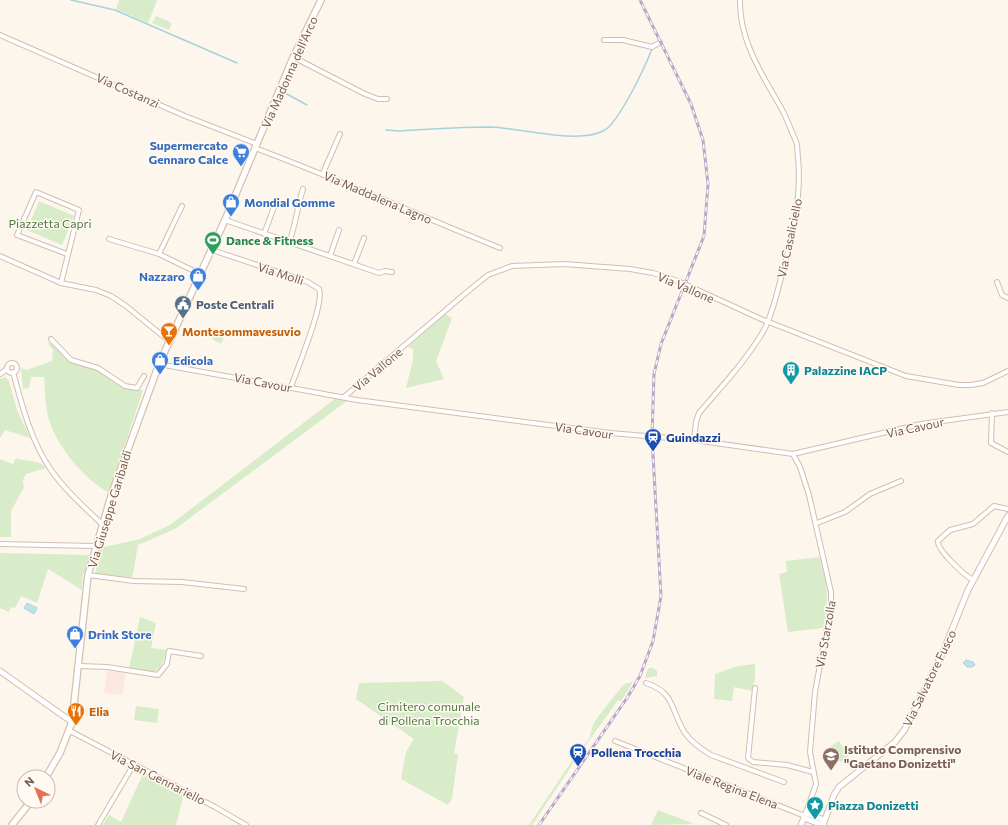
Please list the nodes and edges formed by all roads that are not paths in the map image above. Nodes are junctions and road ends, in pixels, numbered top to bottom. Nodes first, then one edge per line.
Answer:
1 (321, 0) edge
2 (740, 0) edge
3 (0, 35) edge
4 (604, 40) dead end
5 (659, 43) tunnel mouth
6 (293, 57) junction
7 (387, 99) dead end
8 (340, 134) dead end
9 (256, 146) junction
10 (323, 173) junction
11 (303, 189) dead end
12 (182, 206) dead end
13 (274, 207) dead end
14 (225, 220) junction
15 (339, 230) dead end
16 (264, 234) junction
17 (364, 238) dead end
18 (109, 239) dead end
19 (289, 242) junction
20 (500, 248) dead end
21 (212, 250) junction
22 (67, 254) junction
23 (159, 254) junction
24 (0, 256) edge
25 (330, 256) junction
26 (354, 264) junction
27 (392, 272) dead end
28 (200, 274) junction
29 (997, 282) dead end
30 (61, 283) junction
31 (1008, 298) edge
32 (768, 321) junction
33 (51, 339) dead end
34 (169, 340) junction
35 (159, 364) junction
36 (7, 369) junction
37 (1008, 371) edge
38 (13, 372) junction
39 (0, 374) edge
40 (144, 376) dead end
41 (291, 388) junction
42 (344, 397) junction
43 (1008, 412) edge
44 (992, 413) junction
45 (694, 440) junction
46 (1008, 452) edge
47 (793, 454) junction
48 (901, 481) dead end
49 (1008, 509) edge
50 (1008, 516) edge
51 (817, 523) junction
52 (102, 524) junction
53 (0, 544) edge
54 (95, 546) junction
55 (88, 575) junction
56 (973, 580) junction
57 (244, 589) dead end
58 (201, 656) dead end
59 (79, 666) junction
60 (0, 671) edge
61 (646, 683) dead end
62 (755, 688) dead end
63 (72, 722) junction
64 (70, 731) junction
65 (615, 741) dead end
66 (753, 762) junction
67 (134, 764) junction
68 (51, 769) edge
69 (750, 770) junction
70 (813, 772) junction
71 (784, 782) dead end
72 (25, 809) edge
73 (701, 813) dead end
74 (805, 816) junction
75 (823, 823) edge
76 (12, 825) edge
77 (98, 825) edge
78 (246, 825) edge
79 (726, 825) edge
80 (801, 825) edge

1 - 6 main road, Via Madonna dell'Arco
2 - 32 street, Via Casaliciello
3 - 9 street, Via Costanzi
4 - 5 street
6 - 7 street
6 - 9 main road, Via Madonna dell'Arco
8 - 10 street
9 - 10 street, Via Maddalena Lagno
9 - 14 main road, Via Madonna dell'Arco
10 - 20 street, Via Maddalena Lagno
11 - 19 street
12 - 23 street
13 - 16 street
14 - 16 street
14 - 21 main road, Via Madonna dell'Arco
15 - 25 street
16 - 19 street
17 - 26 street
18 - 23 street
19 - 25 street
21 - 28 main road, Via Giuseppe Garibaldi
21 - 41 street, Via Molli
22 - 22 street
22 - 30 street
23 - 28 street
24 - 30 street
25 - 26 street
26 - 27 street
28 - 34 main road, Via Giuseppe Garibaldi
29 - 31 street
30 - 34 street
32 - 37 street, Via Vallone
32 - 42 street, Via Vallone
32 - 45 street, Via Casaliciello
33 - 40 street
34 - 35 main road, Via Giuseppe Garibaldi
35 - 41 street, Via Cavour
35 - 52 main road, Via Giuseppe Garibaldi
36 - 38 street
36 - 38 street
36 - 39 street
38 - 52 street
41 - 42 street, Via Cavour
42 - 45 street, Via Cavour
43 - 44 street, Via Cavour
44 - 46 street
44 - 47 street, Via Cavour
45 - 47 street, Via Cavour
47 - 51 street, Via Starzolla
48 - 51 street
49 - 56 street
50 - 56 street, Via Salvatore Fusco
51 - 70 street, Via Starzolla
52 - 54 main road, Via Giuseppe Garibaldi
53 - 54 street
54 - 55 main road, Via Giuseppe Garibaldi
55 - 57 street
55 - 59 main road, Via Giuseppe Garibaldi
56 - 75 street, Via Salvatore Fusco
58 - 59 street
59 - 63 main road, Via Giuseppe Garibaldi
60 - 63 street
61 - 69 street
62 - 66 street
63 - 64 main road, Via Giuseppe Garibaldi
64 - 67 street, Via San Gennariello
64 - 68 main road, Via Giuseppe Garibaldi
65 - 74 street, Viale Regina Elena
66 - 69 street
66 - 70 street
67 - 77 street
67 - 78 street, Via San Gennariello
69 - 71 street
70 - 74 street, Via Starzolla
72 - 76 main road
73 - 79 street
74 - 75 street
74 - 80 street

